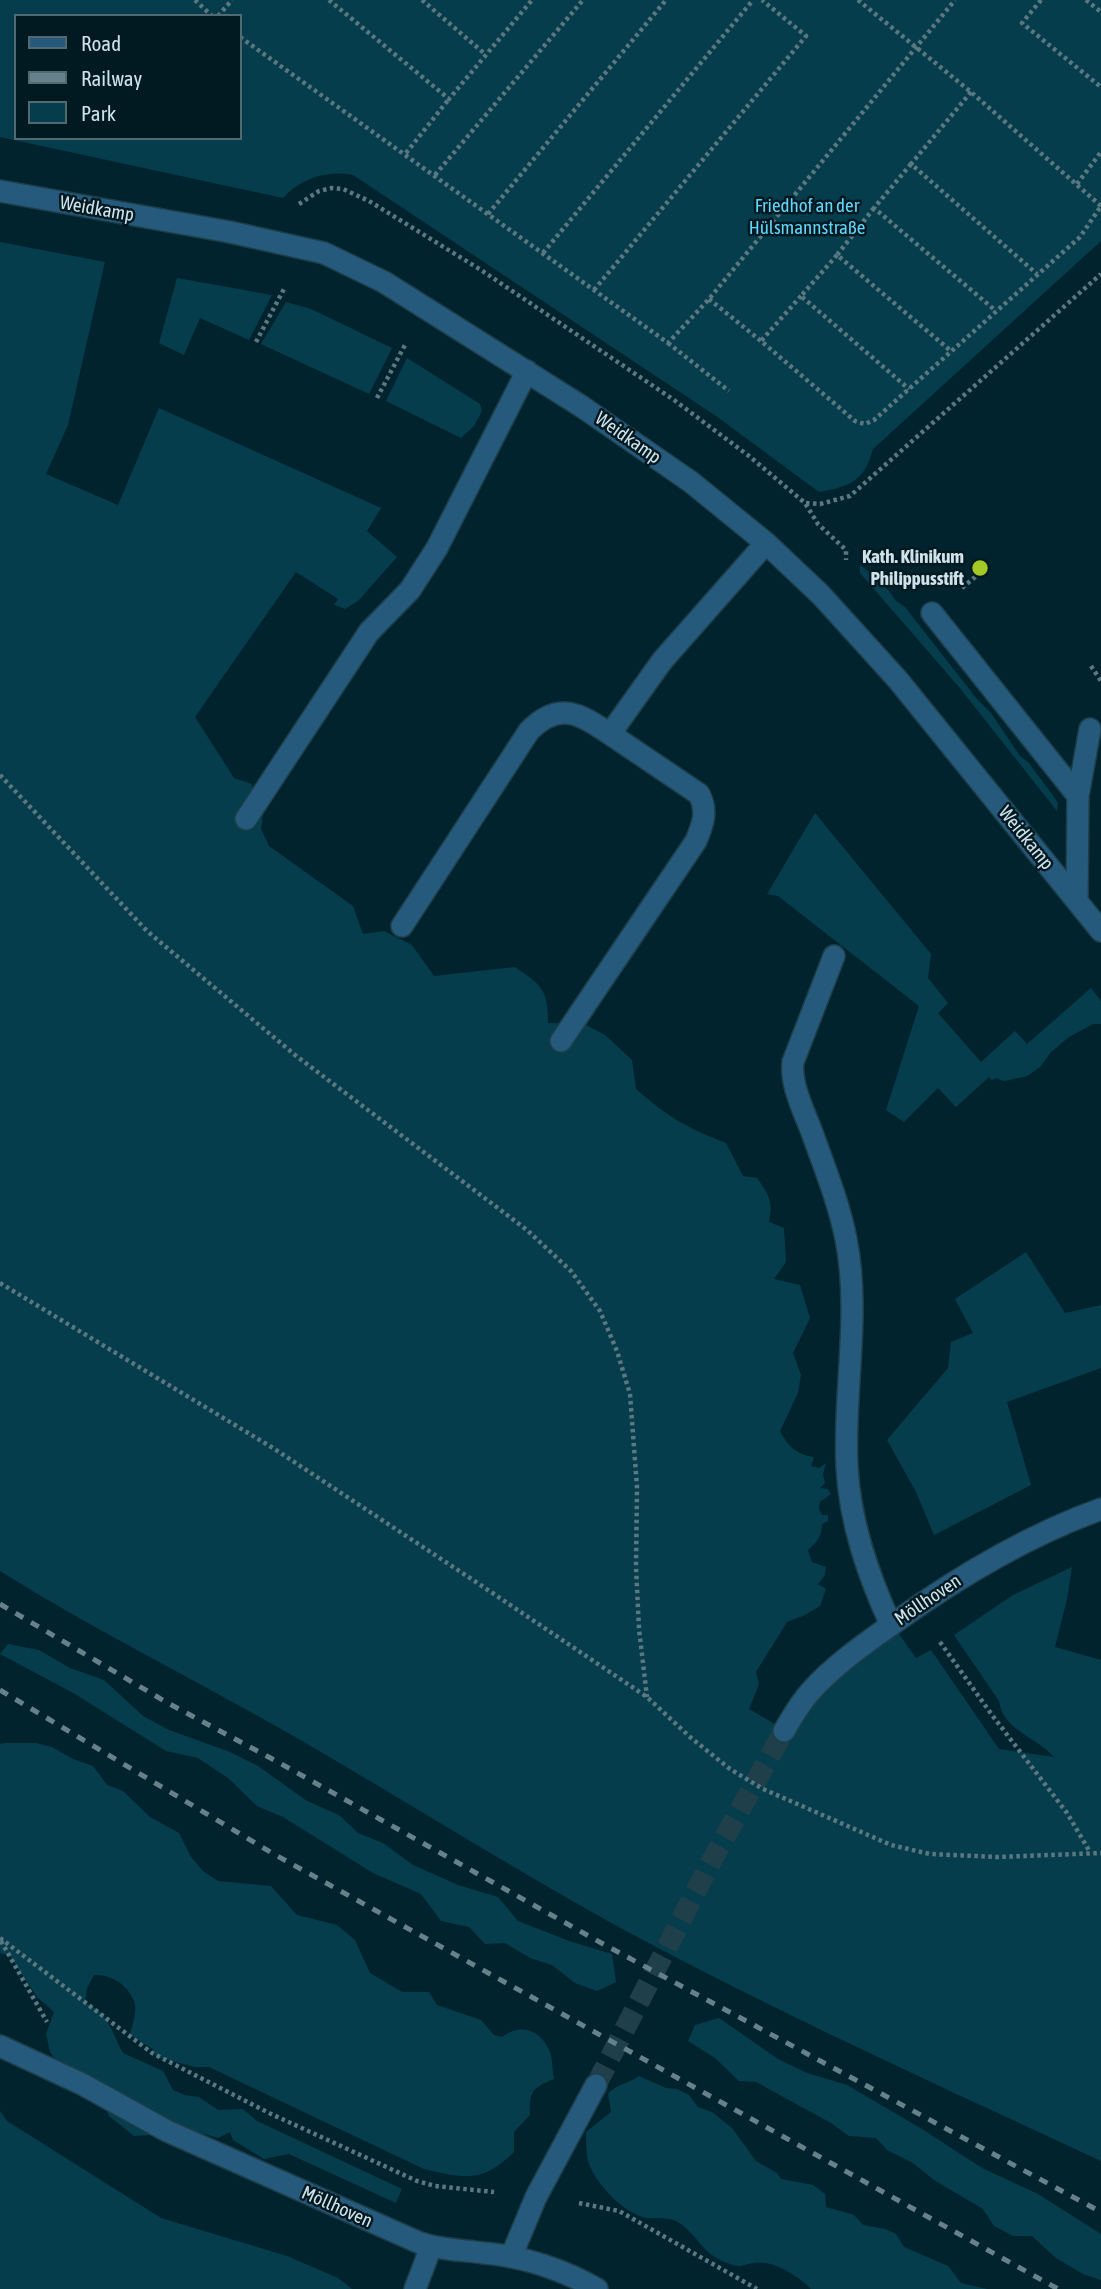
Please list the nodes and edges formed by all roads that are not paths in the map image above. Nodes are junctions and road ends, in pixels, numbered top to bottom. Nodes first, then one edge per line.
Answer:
1 (0, 191) edge
2 (527, 371) junction
3 (766, 543) junction
4 (932, 613) dead end
5 (1090, 729) dead end
6 (610, 734) junction
7 (1078, 796) junction
8 (246, 819) dead end
9 (1077, 901) junction
10 (402, 926) dead end
11 (1101, 930) edge
12 (834, 956) dead end
13 (561, 1041) dead end
14 (1101, 1509) edge
15 (891, 1625) junction
16 (784, 1731) tunnel mouth
17 (0, 2046) edge
18 (596, 2085) tunnel mouth
19 (431, 2247) junction
20 (511, 2257) junction
21 (415, 2289) edge
22 (597, 2289) edge

1 - 2 street, Weidkamp
2 - 3 street, Weidkamp
2 - 8 street
3 - 6 street
3 - 9 street, Weidkamp
4 - 7 street
5 - 7 street
6 - 10 street
6 - 13 street
7 - 9 street
9 - 11 street, Weidkamp
12 - 15 street
14 - 15 street, Möllhoven
15 - 16 street, Möllhoven
17 - 19 street, Möllhoven
18 - 20 street
19 - 20 street, Möllhoven
19 - 21 street
20 - 22 street, Möllhoven

